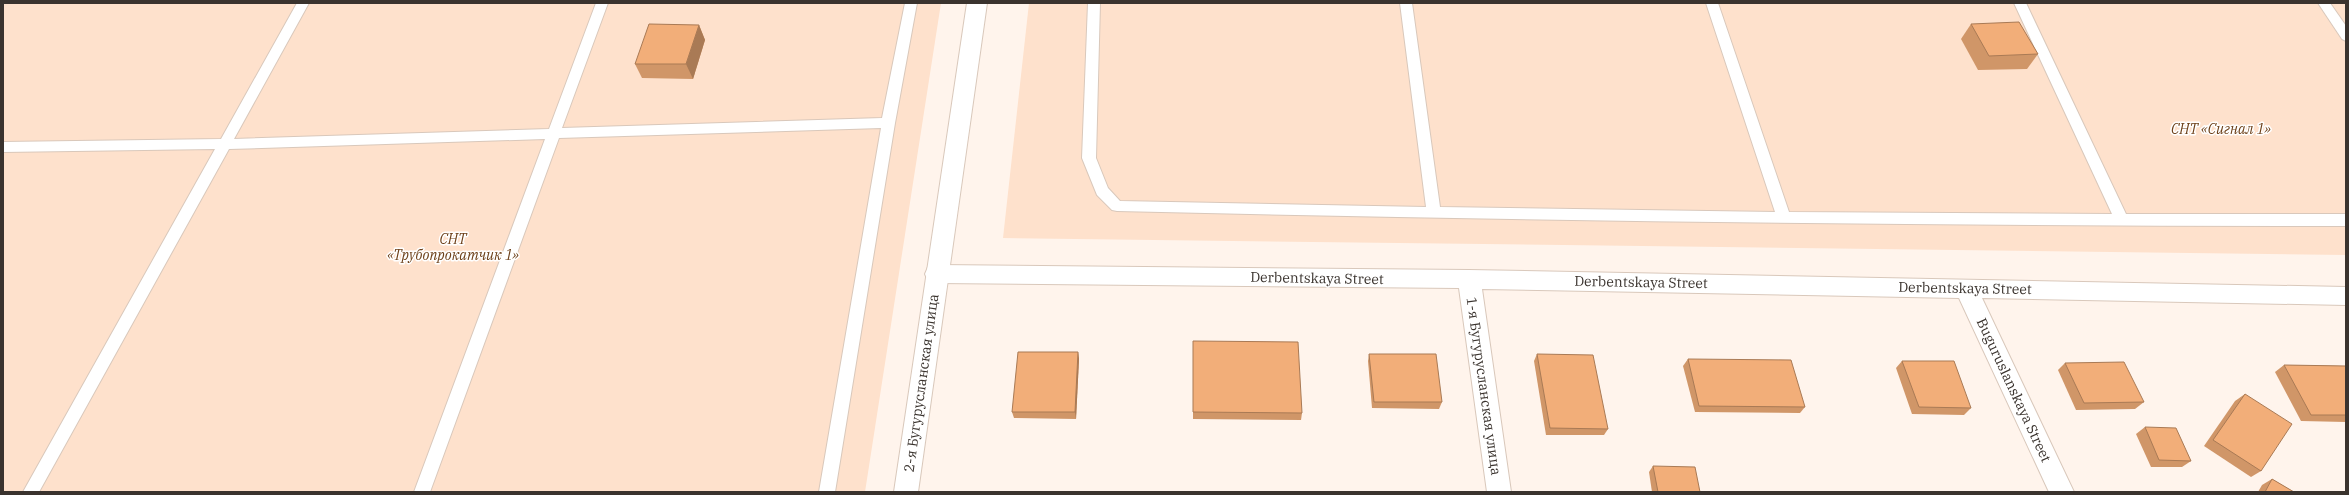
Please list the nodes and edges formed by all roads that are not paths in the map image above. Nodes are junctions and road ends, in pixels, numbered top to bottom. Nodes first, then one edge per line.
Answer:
1 (303, 3) edge
2 (602, 3) edge
3 (911, 3) edge
4 (977, 3) edge
5 (1094, 3) edge
6 (1406, 3) edge
7 (1712, 3) edge
8 (2020, 3) edge
9 (2324, 3) edge
10 (2346, 36) edge
11 (888, 123) junction
12 (554, 133) junction
13 (224, 144) junction
14 (3, 147) edge
15 (1434, 214) junction
16 (1784, 217) junction
17 (2346, 220) edge
18 (2122, 221) junction
19 (936, 274) junction
20 (1469, 279) junction
21 (1966, 288) junction
22 (2346, 296) edge
23 (31, 492) edge
24 (422, 492) edge
25 (827, 492) edge
26 (906, 492) edge
27 (1499, 492) edge
28 (2062, 492) edge

1 - 13 lane
2 - 12 lane
3 - 11 lane
4 - 19 street, 2-я Бугурусланская улица
5 - 15 lane
6 - 15 lane
7 - 16 lane
8 - 18 lane
9 - 10 lane
11 - 12 lane
11 - 25 lane
12 - 13 lane
12 - 24 lane
13 - 14 lane
13 - 23 lane
15 - 16 lane
16 - 18 lane
17 - 18 lane
19 - 20 street, Derbentskaya Street
19 - 26 street, 2-я Бугурусланская улица
20 - 21 street, Derbentskaya Street
20 - 27 street, 1-я Бугурусланская улица
21 - 22 street, Derbentskaya Street
21 - 28 street, Buguruslanskaya Street

